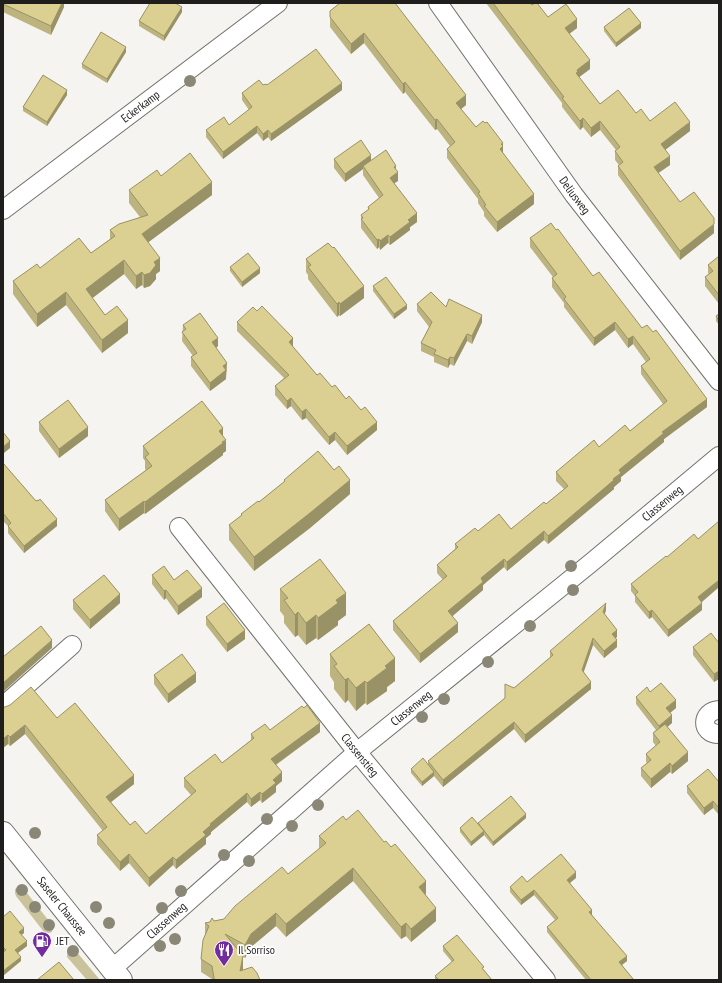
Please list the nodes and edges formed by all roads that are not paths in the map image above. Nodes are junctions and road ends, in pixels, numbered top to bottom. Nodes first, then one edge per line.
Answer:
1 (278, 3) edge
2 (438, 3) edge
3 (3, 210) edge
4 (719, 381) edge
5 (719, 456) edge
6 (179, 527) dead end
7 (72, 645) dead end
8 (3, 706) edge
9 (719, 710) edge
10 (719, 734) edge
11 (357, 752) junction
12 (3, 833) edge
13 (116, 974) edge
14 (546, 980) edge

1 - 3 street, Eckerkamp
2 - 4 street, Deliusweg
5 - 11 street, Classenweg
6 - 11 street, Classenstieg
7 - 8 street
9 - 10 street
11 - 13 street, Classenweg
11 - 14 street, Classenstieg
12 - 13 main road, Saseler Chaussee

